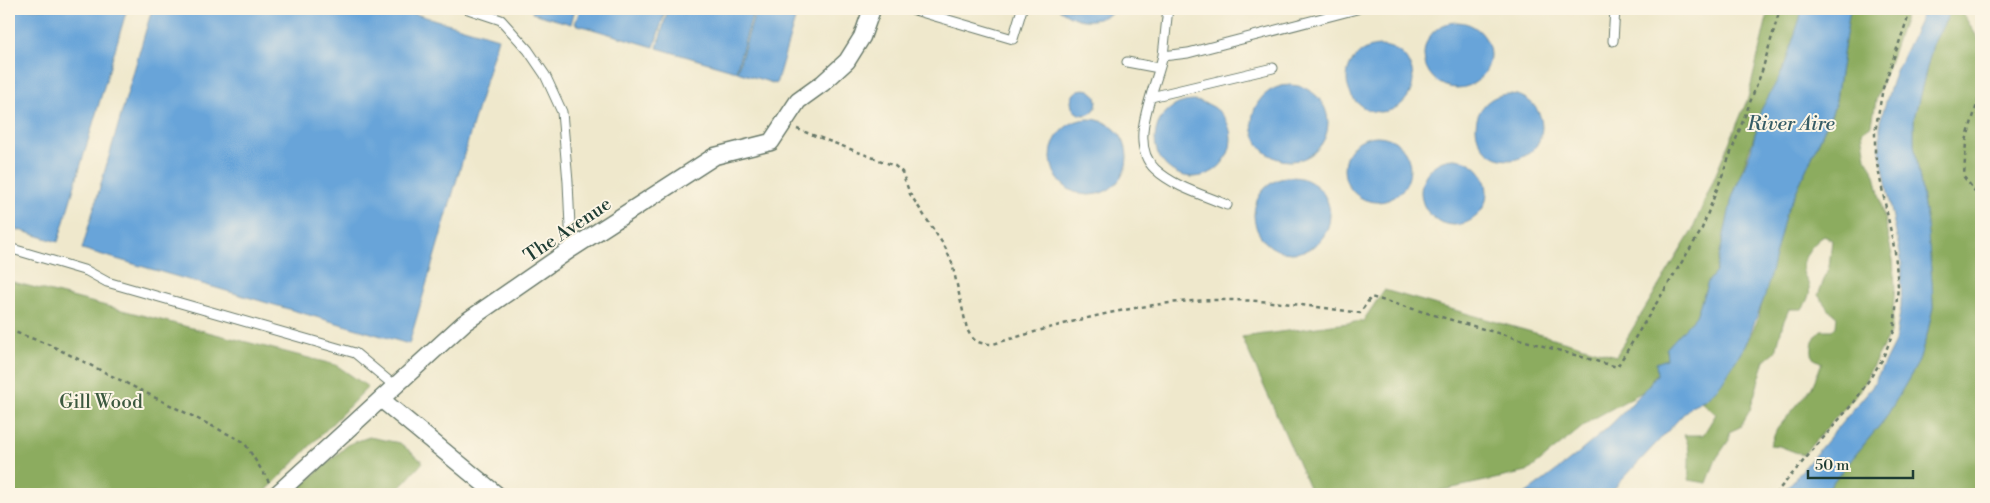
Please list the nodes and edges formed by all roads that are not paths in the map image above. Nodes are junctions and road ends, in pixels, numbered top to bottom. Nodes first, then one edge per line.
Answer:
1 (468, 9) edge
2 (872, 9) edge
3 (911, 9) edge
4 (1022, 9) edge
5 (1168, 9) edge
6 (1356, 9) edge
7 (1615, 9) edge
8 (1613, 41) dead end
9 (1162, 56) junction
10 (1126, 62) dead end
11 (1159, 68) junction
12 (1273, 68) dead end
13 (1151, 97) junction
14 (1227, 205) dead end
15 (9, 248) edge
16 (571, 249) junction
17 (396, 387) junction
18 (382, 400) junction
19 (275, 490) edge
20 (496, 494) edge

1 - 16 lane
2 - 16 street, The Avenue
3 - 4 lane
5 - 9 lane
6 - 9 lane
7 - 8 lane
9 - 11 lane
10 - 11 lane
11 - 13 lane
12 - 13 lane
13 - 14 lane
15 - 17 lane
16 - 17 street, The Avenue
17 - 18 street, The Avenue
18 - 19 street, The Avenue
18 - 20 street

